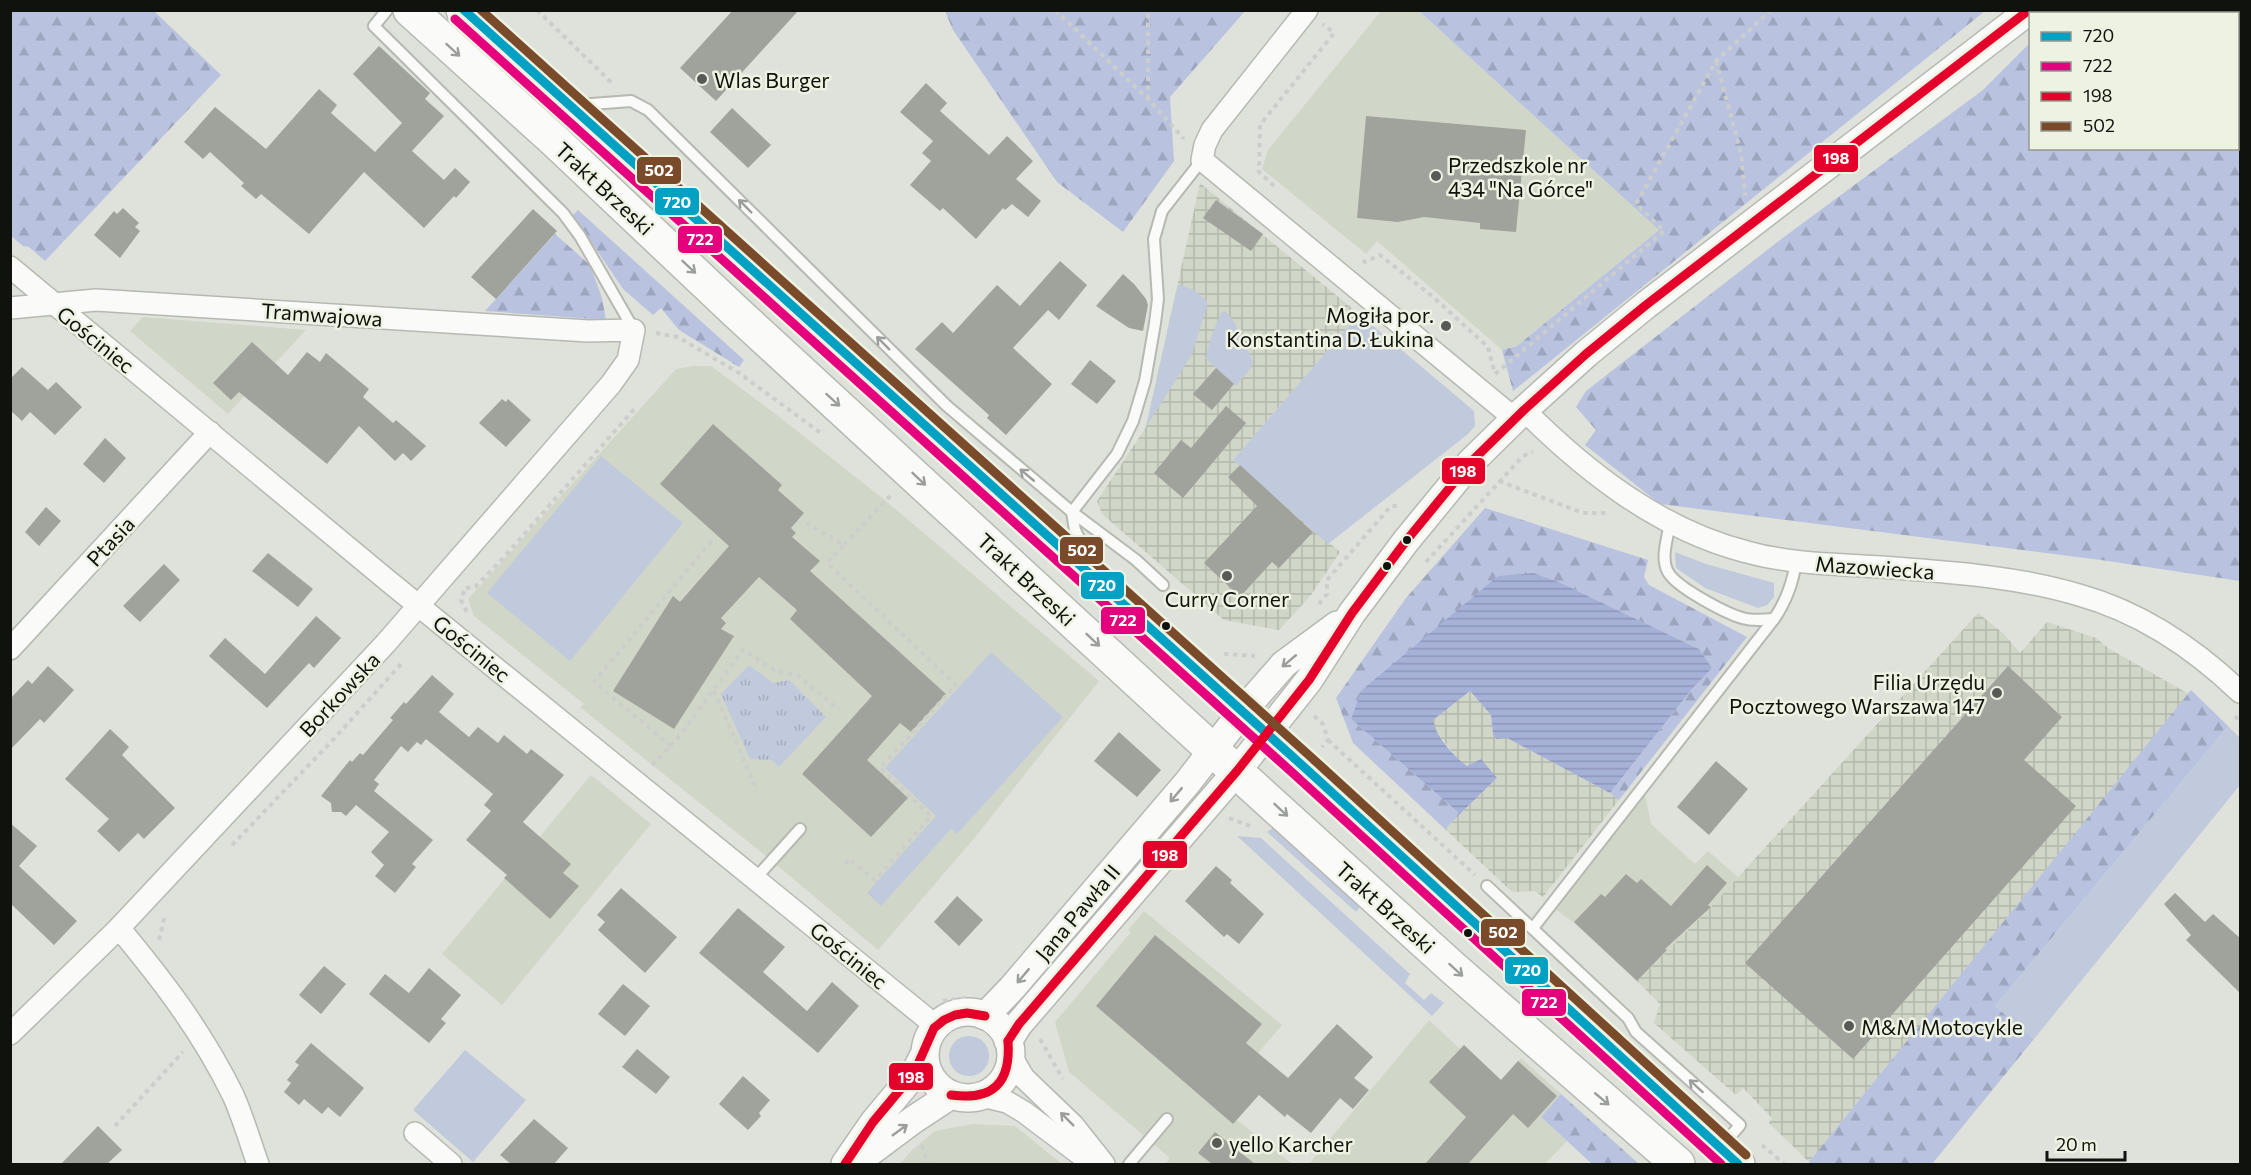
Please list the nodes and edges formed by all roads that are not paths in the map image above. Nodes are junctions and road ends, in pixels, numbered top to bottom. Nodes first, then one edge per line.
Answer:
1 (387, 10) edge
2 (410, 10) edge
3 (463, 10) edge
4 (2031, 10) edge
5 (1307, 11) edge
6 (569, 106) junction
7 (1202, 160) junction
8 (10, 267) edge
9 (54, 304) junction
10 (10, 308) edge
11 (634, 330) junction
12 (1520, 414) junction
13 (210, 432) junction
14 (1072, 512) junction
15 (1670, 522) junction
16 (1796, 561) junction
17 (1100, 584) junction
18 (1163, 585) dead end
19 (420, 606) junction
20 (1352, 613) junction
21 (1774, 619) junction
22 (10, 649) edge
23 (2241, 692) edge
24 (1242, 712) junction
25 (1266, 734) junction
26 (1225, 761) junction
27 (800, 829) dead end
28 (755, 879) junction
29 (1487, 886) road end
30 (119, 928) junction
31 (1533, 928) junction
32 (986, 1016) junction
33 (936, 1026) junction
34 (10, 1034) edge
35 (1010, 1048) junction
36 (924, 1055) junction
37 (951, 1095) junction
38 (982, 1096) junction
39 (1167, 1119) dead end
40 (416, 1133) dead end
41 (1733, 1146) edge
42 (258, 1164) edge
43 (451, 1164) edge
44 (845, 1164) edge
45 (853, 1164) edge
46 (1093, 1164) edge
47 (1104, 1164) edge
48 (1129, 1164) edge
49 (1678, 1164) edge

1 - 11 lane
2 -> 26 main road, Trakt Brzeski
3 - 6 main road, Trakt Brzeski
4 - 12 street
5 - 7 street
14 -> 6 lane
6 - 17 main road, Trakt Brzeski
7 - 12 street, Mazowiecka
7 - 14 lane
8 - 9 street, Gościniec
9 - 10 street, Tramwajowa
9 - 11 street, Tramwajowa
9 - 13 street, Gościniec
11 - 19 street, Borkowska
12 - 15 street, Mazowiecka
12 - 20 street
13 - 19 street, Gościniec
13 - 22 street, Ptasia
14 - 17 lane
14 - 18 lane
15 - 16 street, Mazowiecka
15 - 21 lane
16 - 21 lane
16 - 23 street, Mazowiecka
17 - 24 main road, Trakt Brzeski
19 - 28 street, Gościniec
19 - 30 street, Borkowska
20 -> 24 street
20 - 25 street
21 - 31 lane
24 - 25 main road, Trakt Brzeski
24 - 26 street
25 - 26 street
25 - 41 main road, Trakt Brzeski
26 -> 32 street, Jana Pawła II
26 - 35 street, Jana Pawła II
26 -> 49 main road, Trakt Brzeski
27 - 28 lane
28 - 33 street, Gościniec
29 - 31 lane
30 - 34 street, Borkowska
30 - 42 street
41 -> 31 lane
32 - 33 street
32 - 35 street
33 - 36 street
35 - 38 street
47 -> 35 street
36 - 37 street
36 - 44 street
37 - 38 street
45 -> 37 street
38 - 46 street
39 - 48 lane
40 - 43 street

